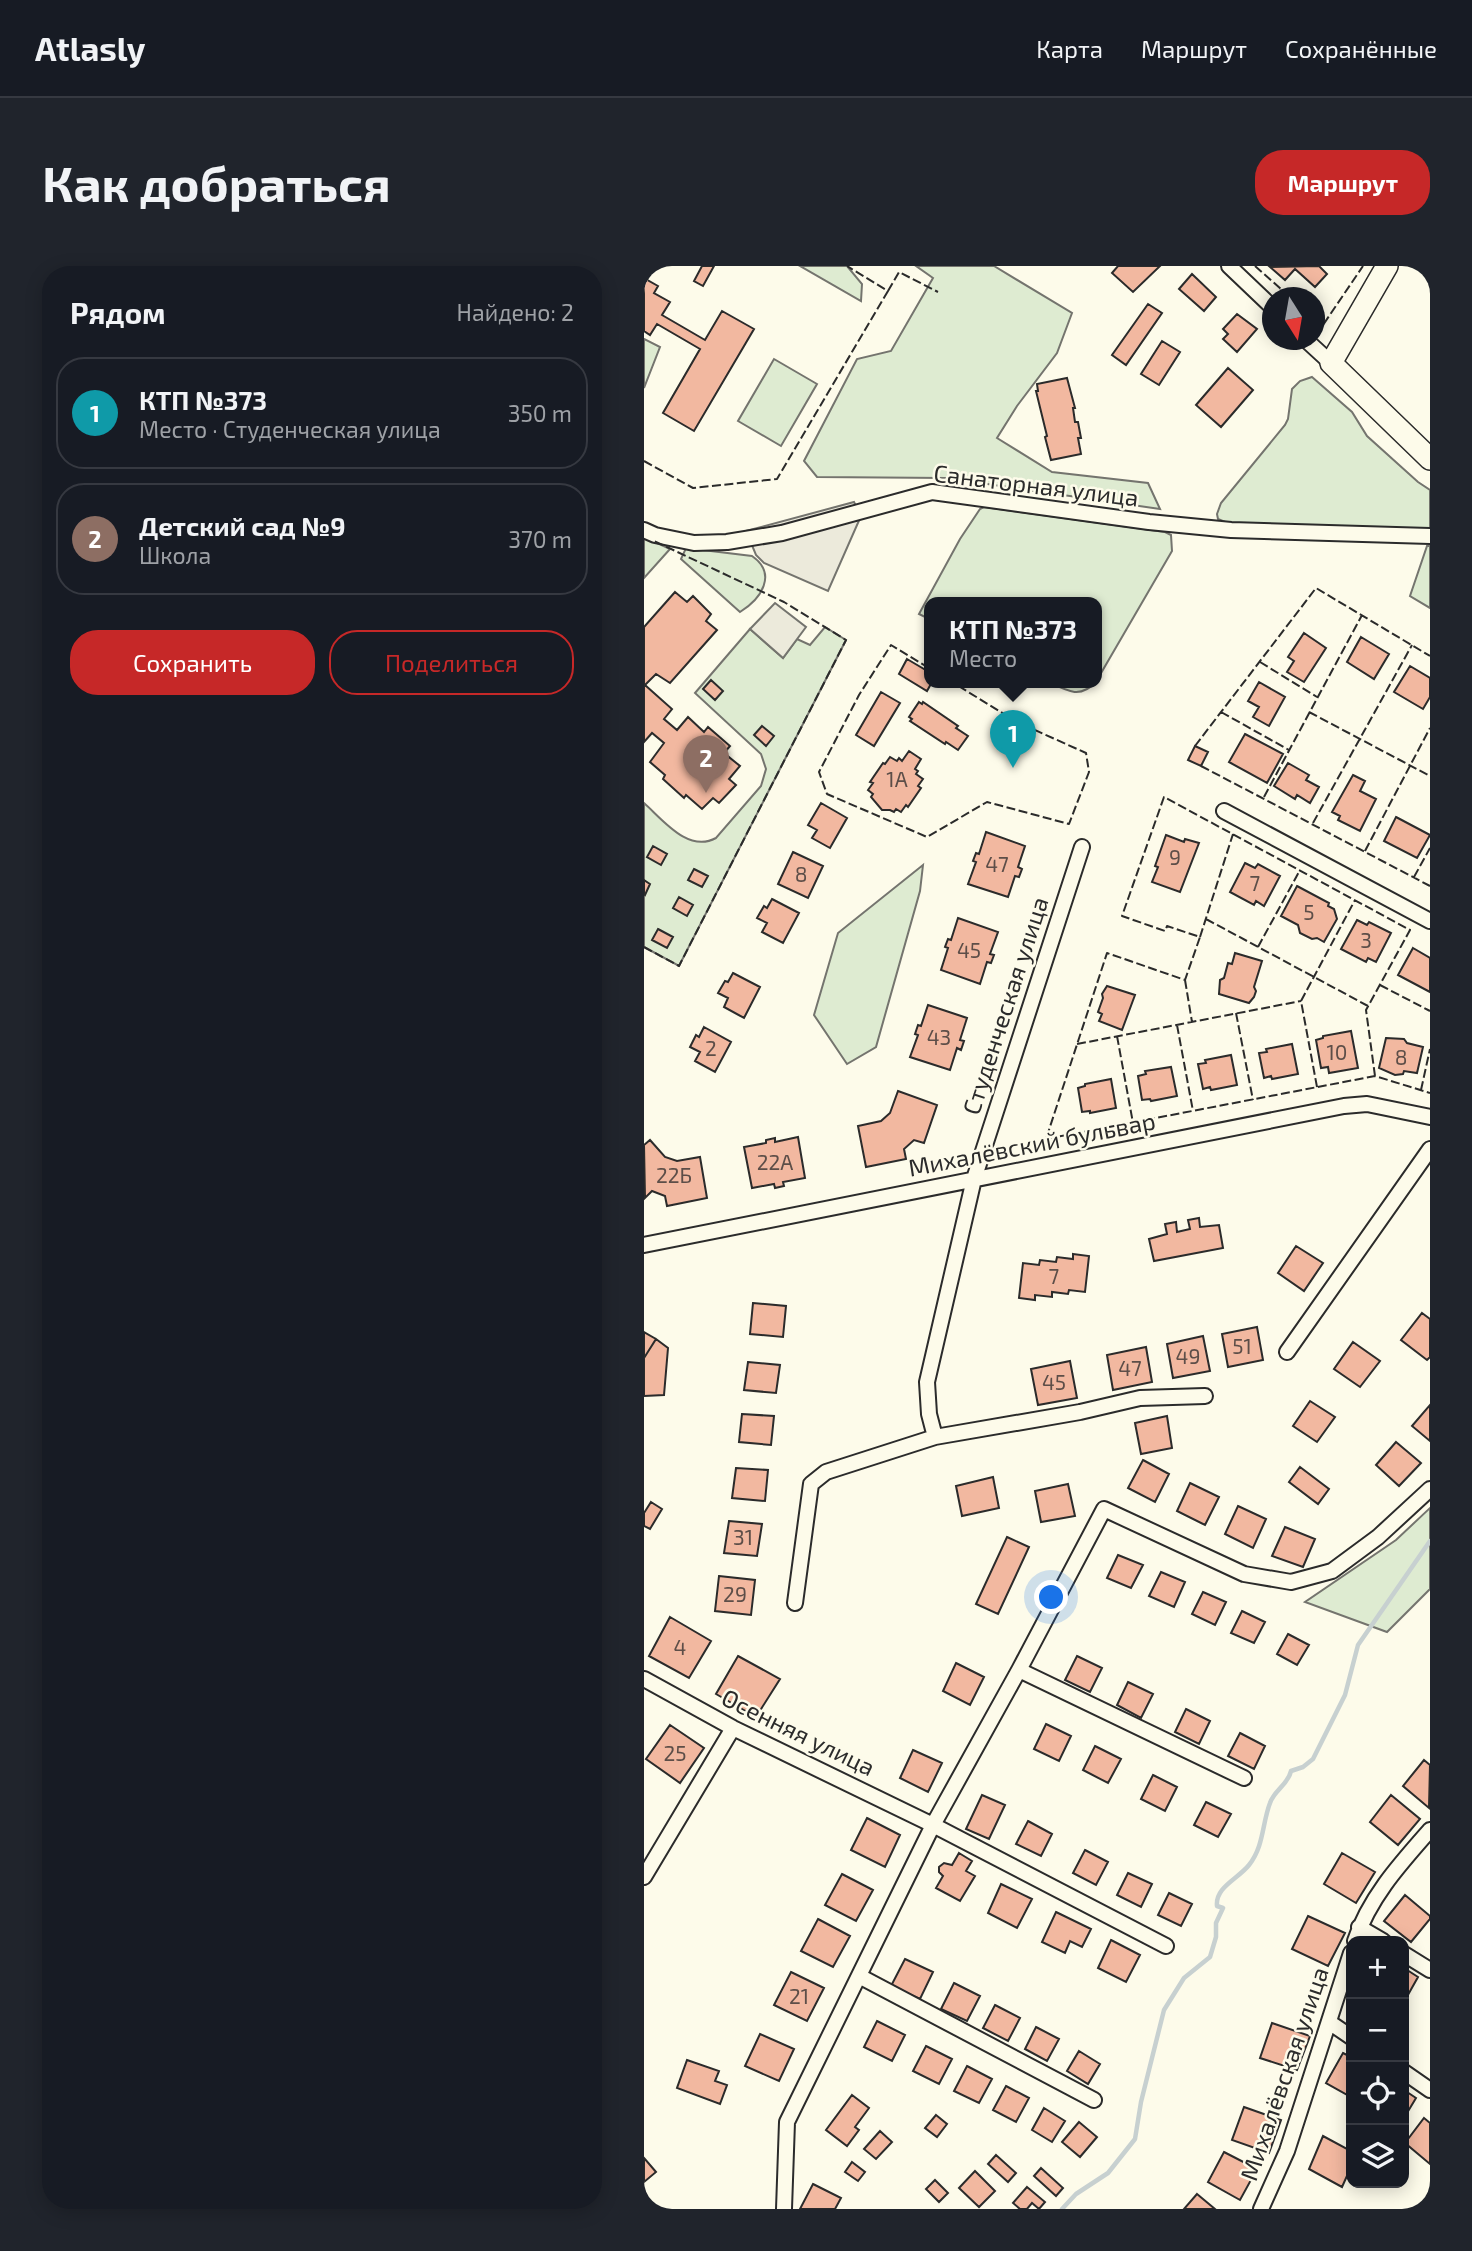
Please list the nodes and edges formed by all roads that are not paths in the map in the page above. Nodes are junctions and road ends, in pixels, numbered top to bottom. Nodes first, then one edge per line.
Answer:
1 (1229, 266) edge
2 (1387, 266) edge
3 (1262, 297) edge
4 (1317, 350) edge
5 (1331, 363) junction
6 (1430, 458) edge
7 (644, 530) edge
8 (1430, 536) edge
9 (1224, 811) dead end
10 (1082, 847) dead end
11 (1430, 921) edge
12 (1430, 1117) edge
13 (1430, 1149) edge
14 (974, 1179) junction
15 (644, 1245) edge
16 (1287, 1352) dead end
17 (1205, 1396) dead end
18 (935, 1437) junction
19 (1430, 1489) edge
20 (795, 1603) dead end
21 (1019, 1670) junction
22 (644, 1679) edge
23 (733, 1728) junction
24 (1244, 1778) dead end
25 (933, 1825) junction
26 (1430, 1830) edge
27 (644, 1877) edge
28 (1357, 1934) edge
29 (1166, 1946) dead end
30 (1409, 1957) edge
31 (1346, 1968) edge
32 (1430, 1969) edge
33 (859, 1976) junction
34 (1329, 2022) junction
35 (1346, 2034) edge
36 (1409, 2075) edge
37 (1430, 2090) edge
38 (1094, 2100) dead end
39 (784, 2209) edge
40 (1261, 2209) edge

1 - 3 street
2 - 5 street
4 - 5 street
5 - 6 street
7 - 8 street, Санаторная улица
9 - 11 street
10 - 14 street, Студенческая улица
12 - 14 street, Михалёвский бульвар
13 - 16 street
14 - 15 street, Михалёвский бульвар
14 - 18 street, Студенческая улица
17 - 18 street
18 - 20 street
19 - 21 street
21 - 24 street
21 - 25 street
22 - 23 street, Осенняя улица
23 - 25 street, Осенняя улица
23 - 27 street
25 - 29 street, Осенняя улица
25 - 33 street
26 - 28 street
30 - 32 street
31 - 34 street, Михалёвская улица
33 - 38 street
33 - 39 street
34 - 35 street
34 - 40 street, Михалёвская улица
36 - 37 street

